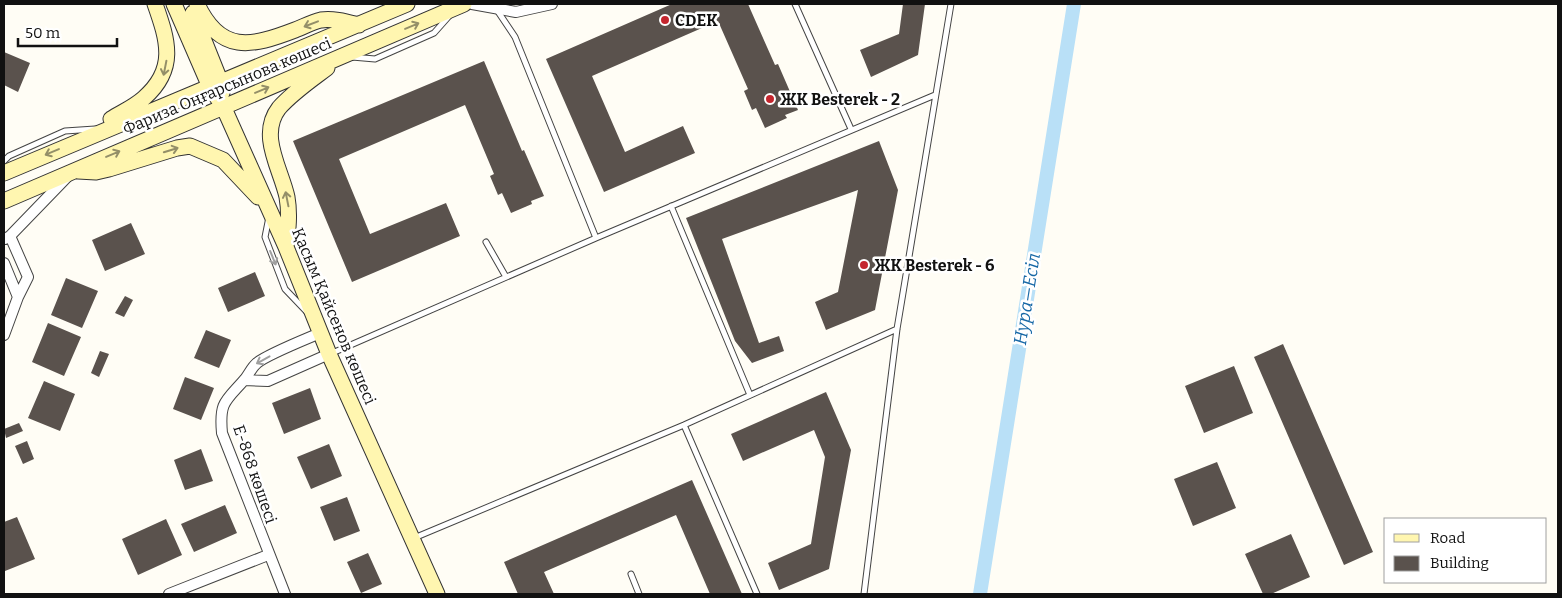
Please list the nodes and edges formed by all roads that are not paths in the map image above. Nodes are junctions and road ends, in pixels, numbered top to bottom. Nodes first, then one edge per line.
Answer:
1 (155, 4) edge
2 (174, 4) edge
3 (189, 4) edge
4 (197, 4) edge
5 (404, 4) edge
6 (465, 4) edge
7 (552, 4) edge
8 (795, 4) edge
9 (951, 4) edge
10 (497, 9) junction
11 (358, 25) junction
12 (341, 56) junction
13 (215, 85) junction
14 (935, 95) junction
15 (223, 106) junction
16 (851, 129) junction
17 (100, 130) junction
18 (4, 161) edge
19 (73, 171) junction
20 (4, 173) edge
21 (4, 201) edge
22 (671, 206) junction
23 (269, 209) junction
24 (7, 238) edge
25 (596, 238) junction
26 (486, 242) dead end
27 (286, 247) junction
28 (4, 263) edge
29 (506, 277) junction
30 (18, 297) junction
31 (318, 327) junction
32 (898, 329) junction
33 (4, 335) edge
34 (329, 354) junction
35 (244, 380) junction
36 (750, 395) junction
37 (684, 425) junction
38 (413, 539) junction
39 (268, 555) junction
40 (630, 574) dead end
41 (436, 593) edge
42 (169, 594) edge
43 (285, 594) edge
44 (639, 594) edge
45 (757, 594) edge
46 (864, 594) edge

1 -> 17 street
2 - 13 street, Қасым Қайсенов көшесі
3 - 13 street, Қасым Қайсенов көшесі
11 -> 4 street
5 - 11 street, Фариза Оңғарсынова көшесі
6 - 10 street
12 -> 6 street, Фариза Оңғарсынова көшесі
7 - 10 street
8 - 16 lane
9 - 14 lane
10 - 25 lane
11 - 13 street, Фариза Оңғарсынова көшесі
15 -> 12 street, Фариза Оңғарсынова көшесі
27 -> 12 street
13 - 15 street, Қасым Қайсенов көшесі
13 - 17 street, Фариза Оңғарсынова көшесі
14 - 16 lane
14 - 32 lane
19 -> 15 street, Фариза Оңғарсынова көшесі
15 - 23 street, Қасым Қайсенов көшесі
16 - 22 lane
17 - 18 lane
17 -> 20 street, Фариза Оңғарсынова көшесі
19 - 21 street, Фариза Оңғарсынова көшесі
19 -> 23 street
19 - 24 street
22 - 25 lane
22 - 36 lane
23 - 27 street, Қасым Қайсенов көшесі
23 -> 31 lane
24 - 30 street
25 - 29 lane
26 - 29 lane
27 - 31 street, Қасым Қайсенов көшесі
28 - 30 street
29 - 34 lane
30 - 33 street
31 - 34 street, Қасым Қайсенов көшесі
31 -> 35 street, Е-868 көшесі
32 - 36 lane
32 - 46 lane
34 - 35 street
34 - 38 street, Қасым Қайсенов көшесі
35 - 39 street, Е-868 көшесі
36 - 37 lane
37 - 38 lane
37 - 45 lane
38 - 41 street, Қасым Қайсенов көшесі
39 - 42 street
39 - 43 street, Е-868 көшесі
40 - 44 lane

